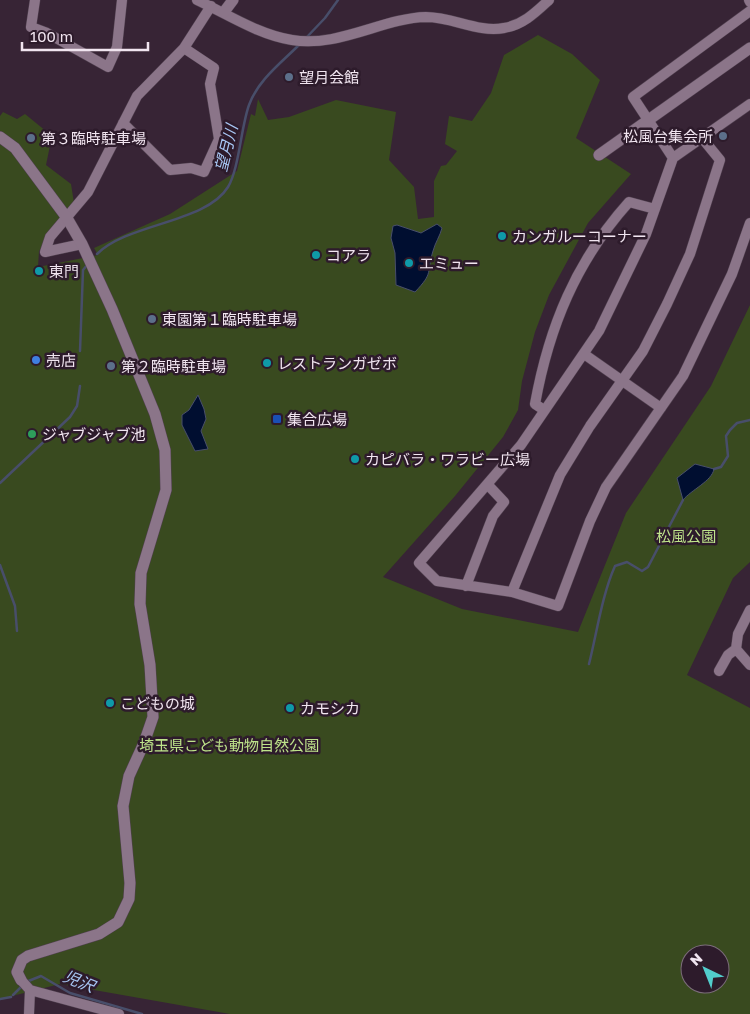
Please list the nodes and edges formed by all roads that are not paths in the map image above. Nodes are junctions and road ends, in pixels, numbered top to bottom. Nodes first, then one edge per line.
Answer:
1 (35, 0) edge
2 (122, 0) edge
3 (197, 0) edge
4 (234, 0) edge
5 (549, 0) edge
6 (211, 6) junction
7 (750, 11) edge
8 (224, 12) junction
9 (184, 48) junction
10 (750, 49) edge
11 (750, 104) edge
12 (649, 121) junction
13 (123, 123) junction
14 (0, 137) edge
15 (702, 138) junction
16 (599, 155) dead end
17 (673, 158) junction
18 (655, 209) junction
19 (67, 218) junction
20 (750, 224) edge
21 (82, 244) junction
22 (584, 354) junction
23 (623, 381) junction
24 (661, 408) junction
25 (544, 410) junction
26 (488, 485) junction
27 (466, 586) junction
28 (512, 592) junction
29 (749, 613) edge
30 (736, 649) junction
31 (750, 665) edge
32 (719, 671) dead end
33 (26, 986) junction
34 (29, 1014) edge
35 (118, 1014) edge

1 - 2 street
3 - 6 street
4 - 8 street
5 - 8 street
6 - 8 street
6 - 9 street
7 - 12 street
9 - 13 street
9 - 13 street
10 - 12 street
11 - 15 street
12 - 16 street
12 - 17 street
13 - 19 street
14 - 19 street
15 - 17 street
15 - 23 street
17 - 18 street
18 - 22 street
18 - 25 street
19 - 21 street
19 - 21 street
20 - 24 street
21 - 33 street
22 - 23 street
22 - 25 street
23 - 24 street
23 - 28 street
24 - 28 street
25 - 26 street
26 - 27 street
26 - 27 street
27 - 28 street
29 - 30 street
30 - 31 street
30 - 32 street
33 - 34 street
33 - 35 street

